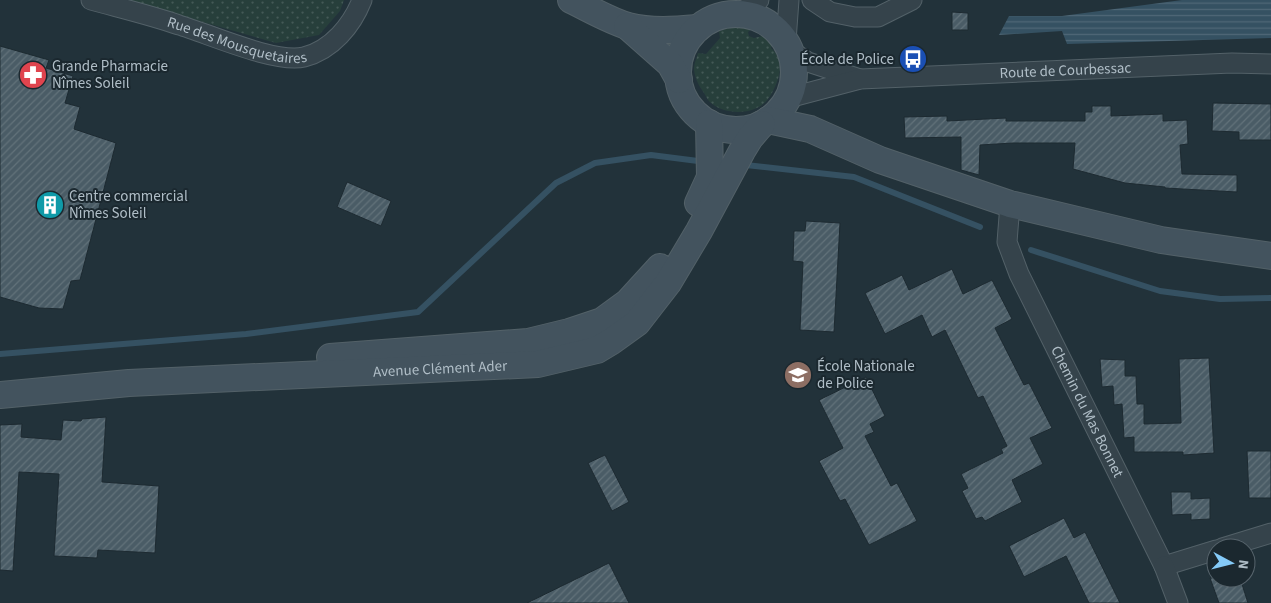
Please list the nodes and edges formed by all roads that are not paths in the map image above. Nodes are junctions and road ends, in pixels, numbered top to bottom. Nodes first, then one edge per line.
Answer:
1 (91, 0) edge
2 (362, 0) edge
3 (571, 0) edge
4 (759, 0) edge
5 (789, 0) edge
6 (812, 0) edge
7 (912, 0) edge
8 (838, 7) edge
9 (736, 14) junction
10 (626, 26) junction
11 (698, 28) junction
12 (788, 46) junction
13 (1271, 64) edge
14 (860, 79) junction
15 (679, 80) junction
16 (787, 100) junction
17 (765, 122) junction
18 (709, 123) junction
19 (810, 130) junction
20 (1010, 204) junction
21 (1271, 256) edge
22 (0, 385) edge
23 (0, 395) edge
24 (1271, 533) edge
25 (1255, 538) edge
26 (1206, 553) edge
27 (1164, 566) junction
28 (1178, 603) edge

1 - 2 street, Rue des Mousquetaires
3 - 10 street
4 - 9 street
5 - 12 street
6 - 8 street
7 - 8 street
9 - 11 street
9 - 12 street
10 - 11 street
10 - 15 street
11 - 15 street
12 - 14 street, Route de Courbessac
12 - 16 street
13 - 14 street, Route de Courbessac
14 - 16 street, Route de Courbessac
15 - 18 street
16 - 17 street
16 - 19 street
17 - 18 street
17 - 19 street
17 - 23 street, Avenue Clément Ader
18 - 22 street, Avenue Clément Ader
19 - 20 street
20 - 21 street
20 - 27 street, Chemin du Mas Bonnet
24 - 25 street
26 - 27 street
27 - 28 street, Chemin du Mas Bonnet

